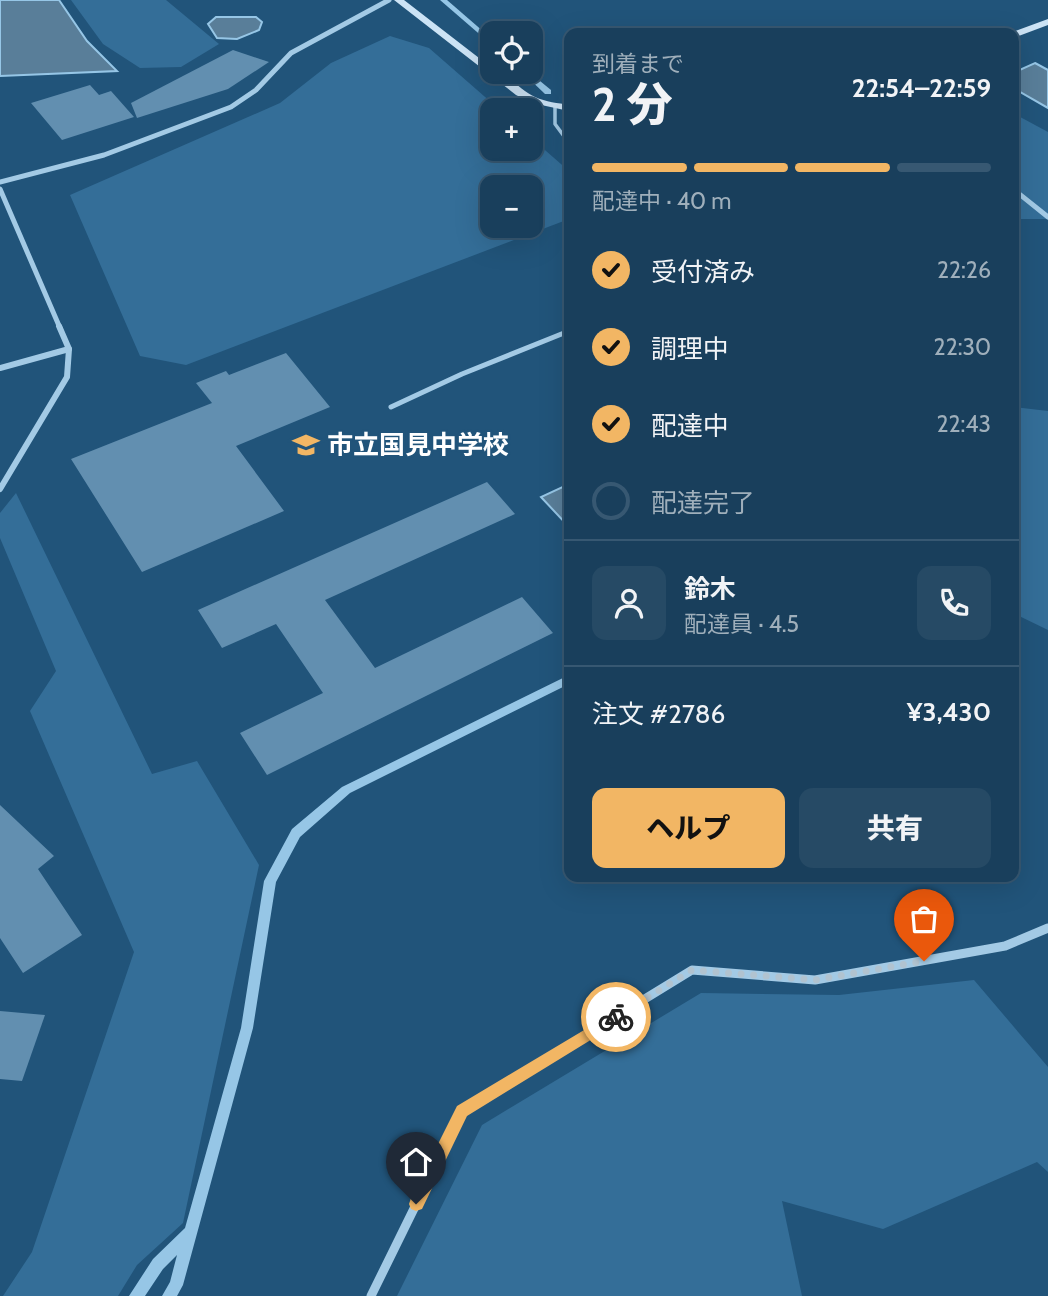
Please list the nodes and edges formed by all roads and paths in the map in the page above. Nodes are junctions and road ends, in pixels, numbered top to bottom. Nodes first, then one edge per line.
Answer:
1 (389, 0) edge
2 (398, 0) edge
3 (1048, 22) edge
4 (1019, 33) edge
5 (555, 106) junction
6 (564, 107) edge
7 (564, 136) edge
8 (0, 181) edge
9 (0, 189) edge
10 (1019, 194) edge
11 (1048, 216) edge
12 (564, 333) edge
13 (69, 349) junction
14 (0, 368) edge
15 (391, 407) dead end
16 (0, 489) edge
17 (1048, 928) edge
18 (371, 1296) edge

1 - 8 street
2 - 5 street
3 - 4 street
5 - 6 street
5 - 7 lane
9 - 13 street
10 - 11 street
12 - 15 lane
13 - 14 street
13 - 16 street
17 - 18 street

